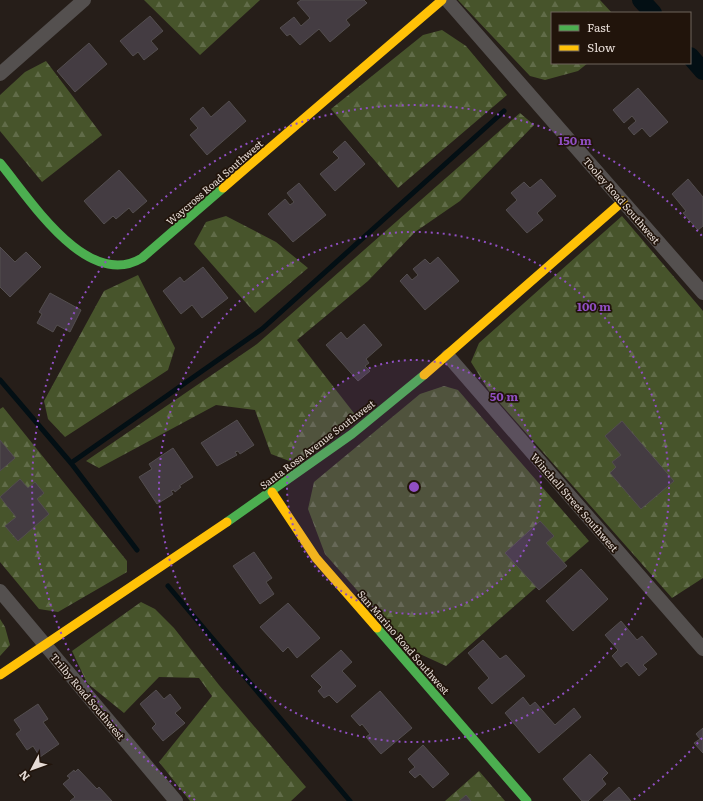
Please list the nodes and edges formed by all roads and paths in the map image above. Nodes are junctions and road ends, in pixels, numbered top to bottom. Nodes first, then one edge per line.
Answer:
1 (84, 0) edge
2 (442, 0) edge
3 (447, 0) edge
4 (0, 74) edge
5 (0, 163) edge
6 (623, 201) junction
7 (703, 293) edge
8 (448, 356) junction
9 (272, 492) junction
10 (0, 591) edge
11 (45, 644) junction
12 (703, 649) edge
13 (0, 675) edge
14 (176, 801) edge
15 (527, 801) edge

1 - 4 street
2 - 5 street, Waycross Road Southwest
3 - 6 street, Tooley Road Southwest
6 - 7 street, Tooley Road Southwest
6 - 8 street, Santa Rosa Avenue Southwest
8 - 9 street, Santa Rosa Avenue Southwest
8 - 12 street, Winchell Street Southwest
9 - 11 street, Santa Rosa Avenue Southwest
9 - 15 street, San Marino Road Southwest
10 - 11 street, Trilby Road Southwest
11 - 13 street, Santa Rosa Avenue Southwest
11 - 14 street, Trilby Road Southwest

